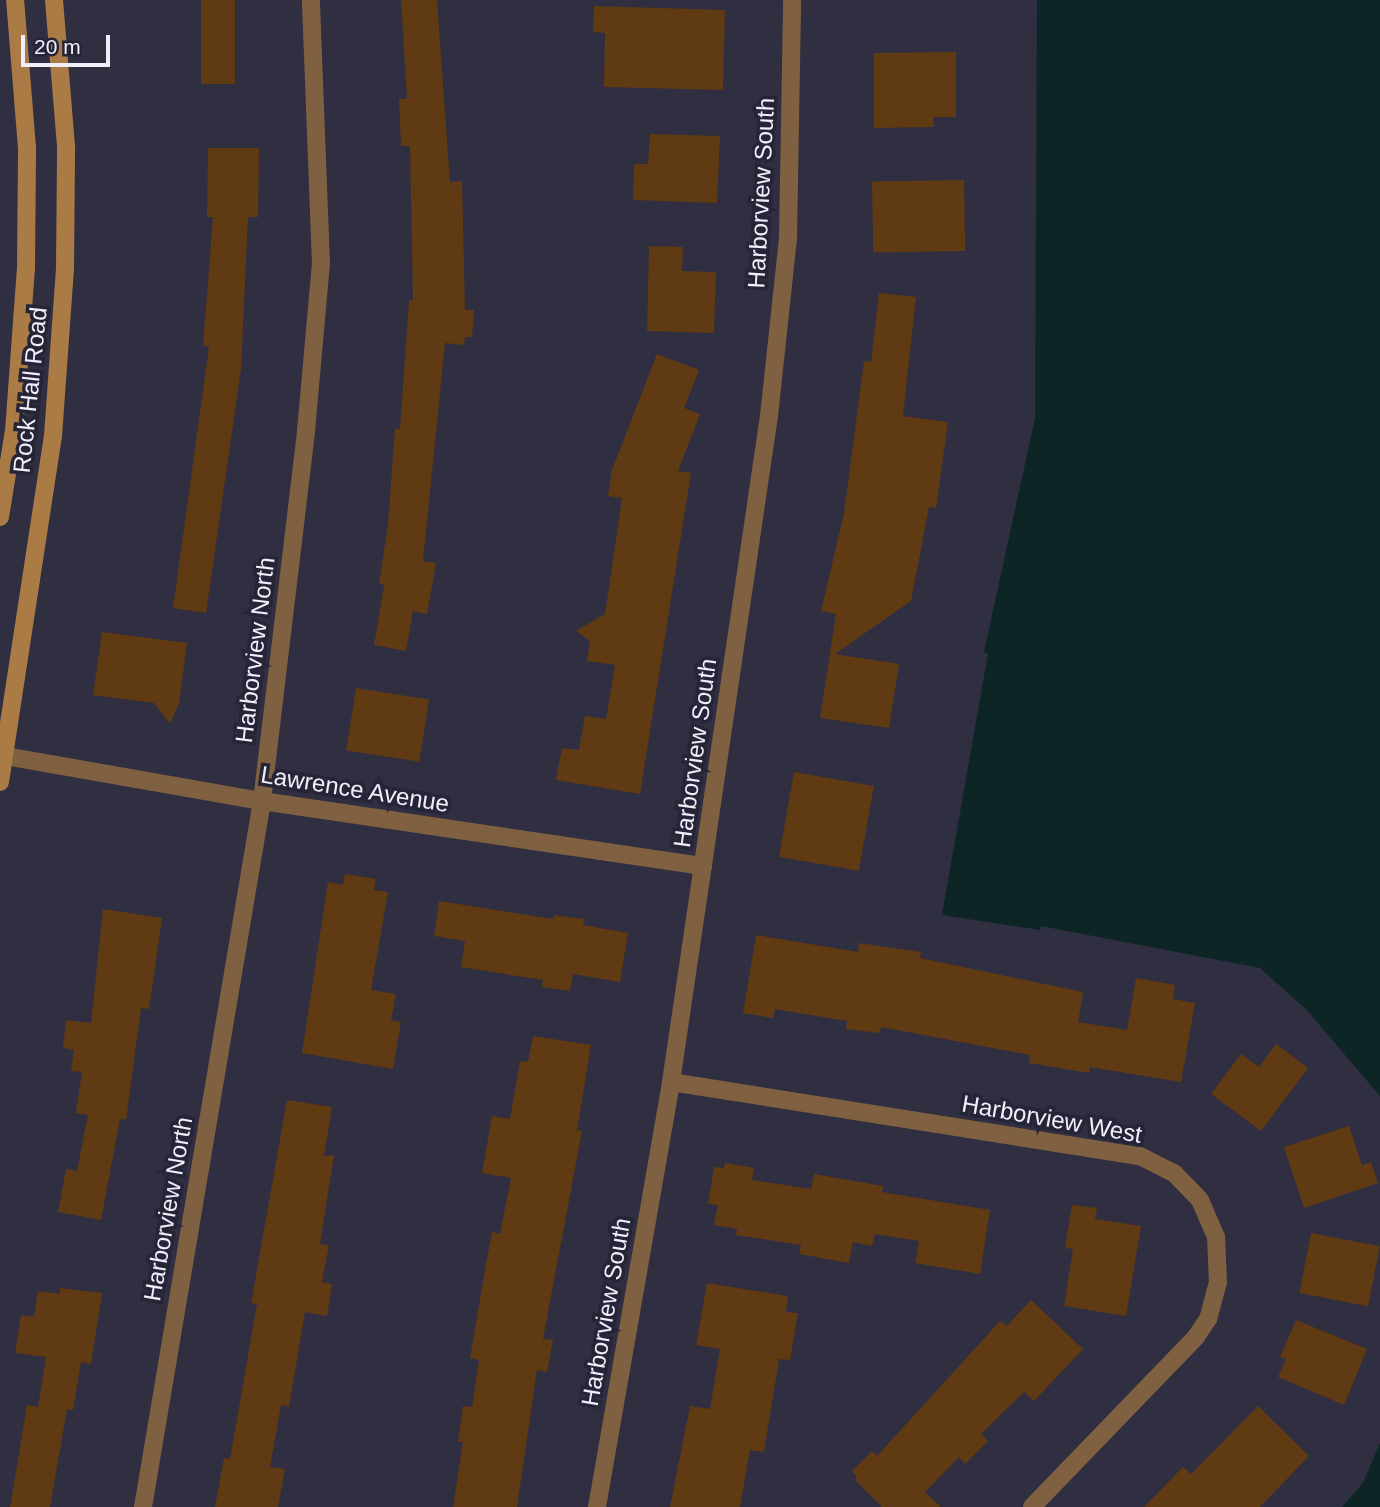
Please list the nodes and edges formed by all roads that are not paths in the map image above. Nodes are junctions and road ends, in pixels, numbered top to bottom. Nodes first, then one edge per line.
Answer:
1 (15, 0) edge
2 (54, 0) edge
3 (311, 0) edge
4 (792, 0) edge
5 (0, 517) edge
6 (2, 756) edge
7 (0, 782) edge
8 (262, 801) junction
9 (703, 866) junction
10 (671, 1082) junction
11 (143, 1507) edge
12 (597, 1507) edge
13 (1032, 1507) edge

1 - 5 main road, Rock Hall Road
2 - 6 main road, Rock Hall Road
3 - 8 street, Harborview North
4 - 9 street, Harborview South
6 - 7 main road, Rock Hall Road
6 - 8 street, Lawrence Avenue
8 - 9 street, Lawrence Avenue
8 - 11 street, Harborview North
9 - 10 street, Harborview South
10 - 12 street, Harborview South
10 - 13 street, Harborview West

